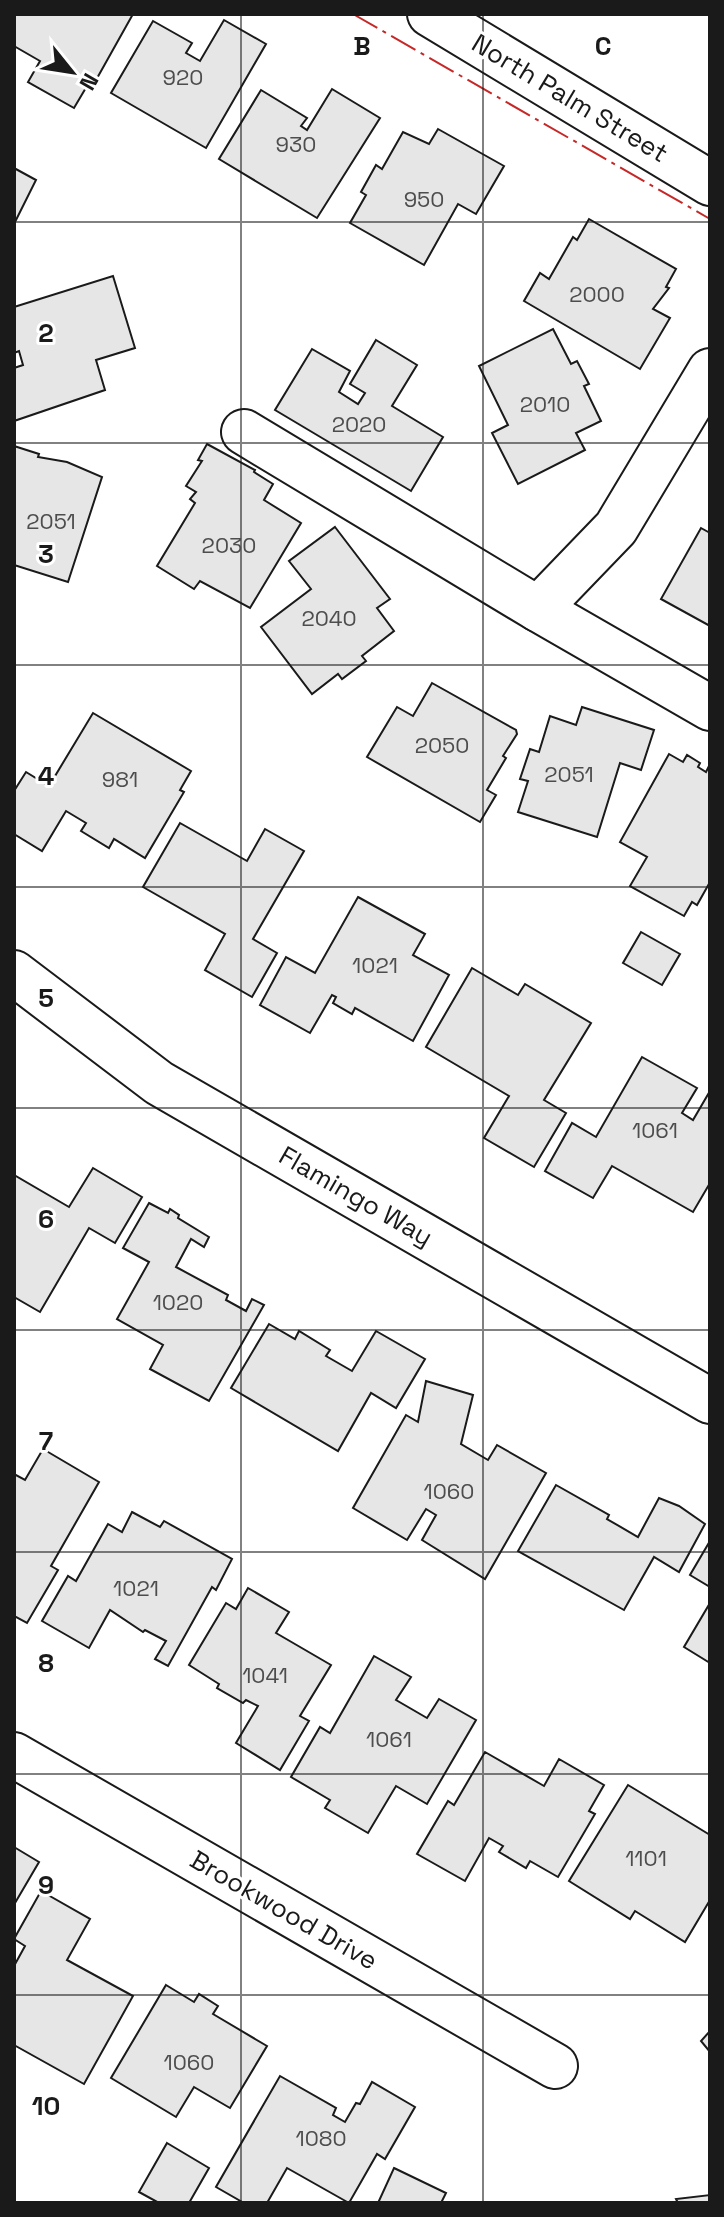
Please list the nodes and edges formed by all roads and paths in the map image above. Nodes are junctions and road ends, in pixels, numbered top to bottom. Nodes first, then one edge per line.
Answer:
1 (430, 14) edge
2 (710, 183) edge
3 (710, 371) edge
4 (244, 432) dead end
5 (538, 609) junction
6 (710, 708) edge
7 (14, 973) edge
8 (710, 1401) edge
9 (14, 1755) edge
10 (555, 2066) dead end

1 - 2 street, North Palm Street
3 - 5 street
4 - 5 street
5 - 6 street
7 - 8 street, Flamingo Way
9 - 10 street, Brookwood Drive

